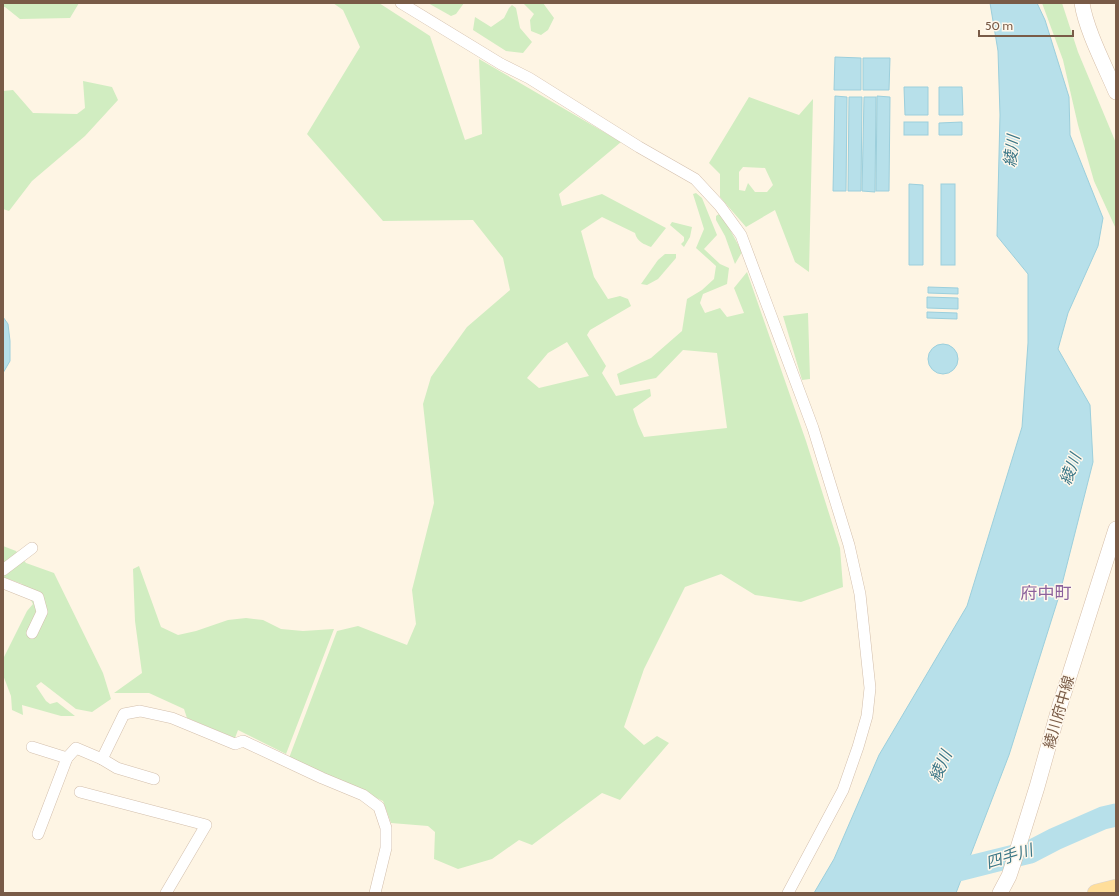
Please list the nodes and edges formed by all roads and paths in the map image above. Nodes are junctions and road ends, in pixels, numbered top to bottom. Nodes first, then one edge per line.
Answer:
1 (401, 3) edge
2 (1082, 3) edge
3 (1116, 92) edge
4 (1116, 529) edge
5 (32, 548) dead end
6 (3, 570) edge
7 (3, 583) edge
8 (32, 633) dead end
9 (32, 747) dead end
10 (67, 758) junction
11 (102, 759) junction
12 (154, 780) dead end
13 (80, 792) dead end
14 (38, 834) dead end
15 (1116, 888) edge
16 (166, 893) edge
17 (375, 893) edge
18 (788, 893) edge
19 (1000, 893) edge
20 (1096, 893) edge

1 - 18 street
2 - 3 main road
4 - 19 main road, 綾川府中線
5 - 6 street
7 - 8 street
9 - 10 street
10 - 11 street
10 - 14 street
11 - 12 street
11 - 17 street
13 - 16 street
15 - 20 main road

